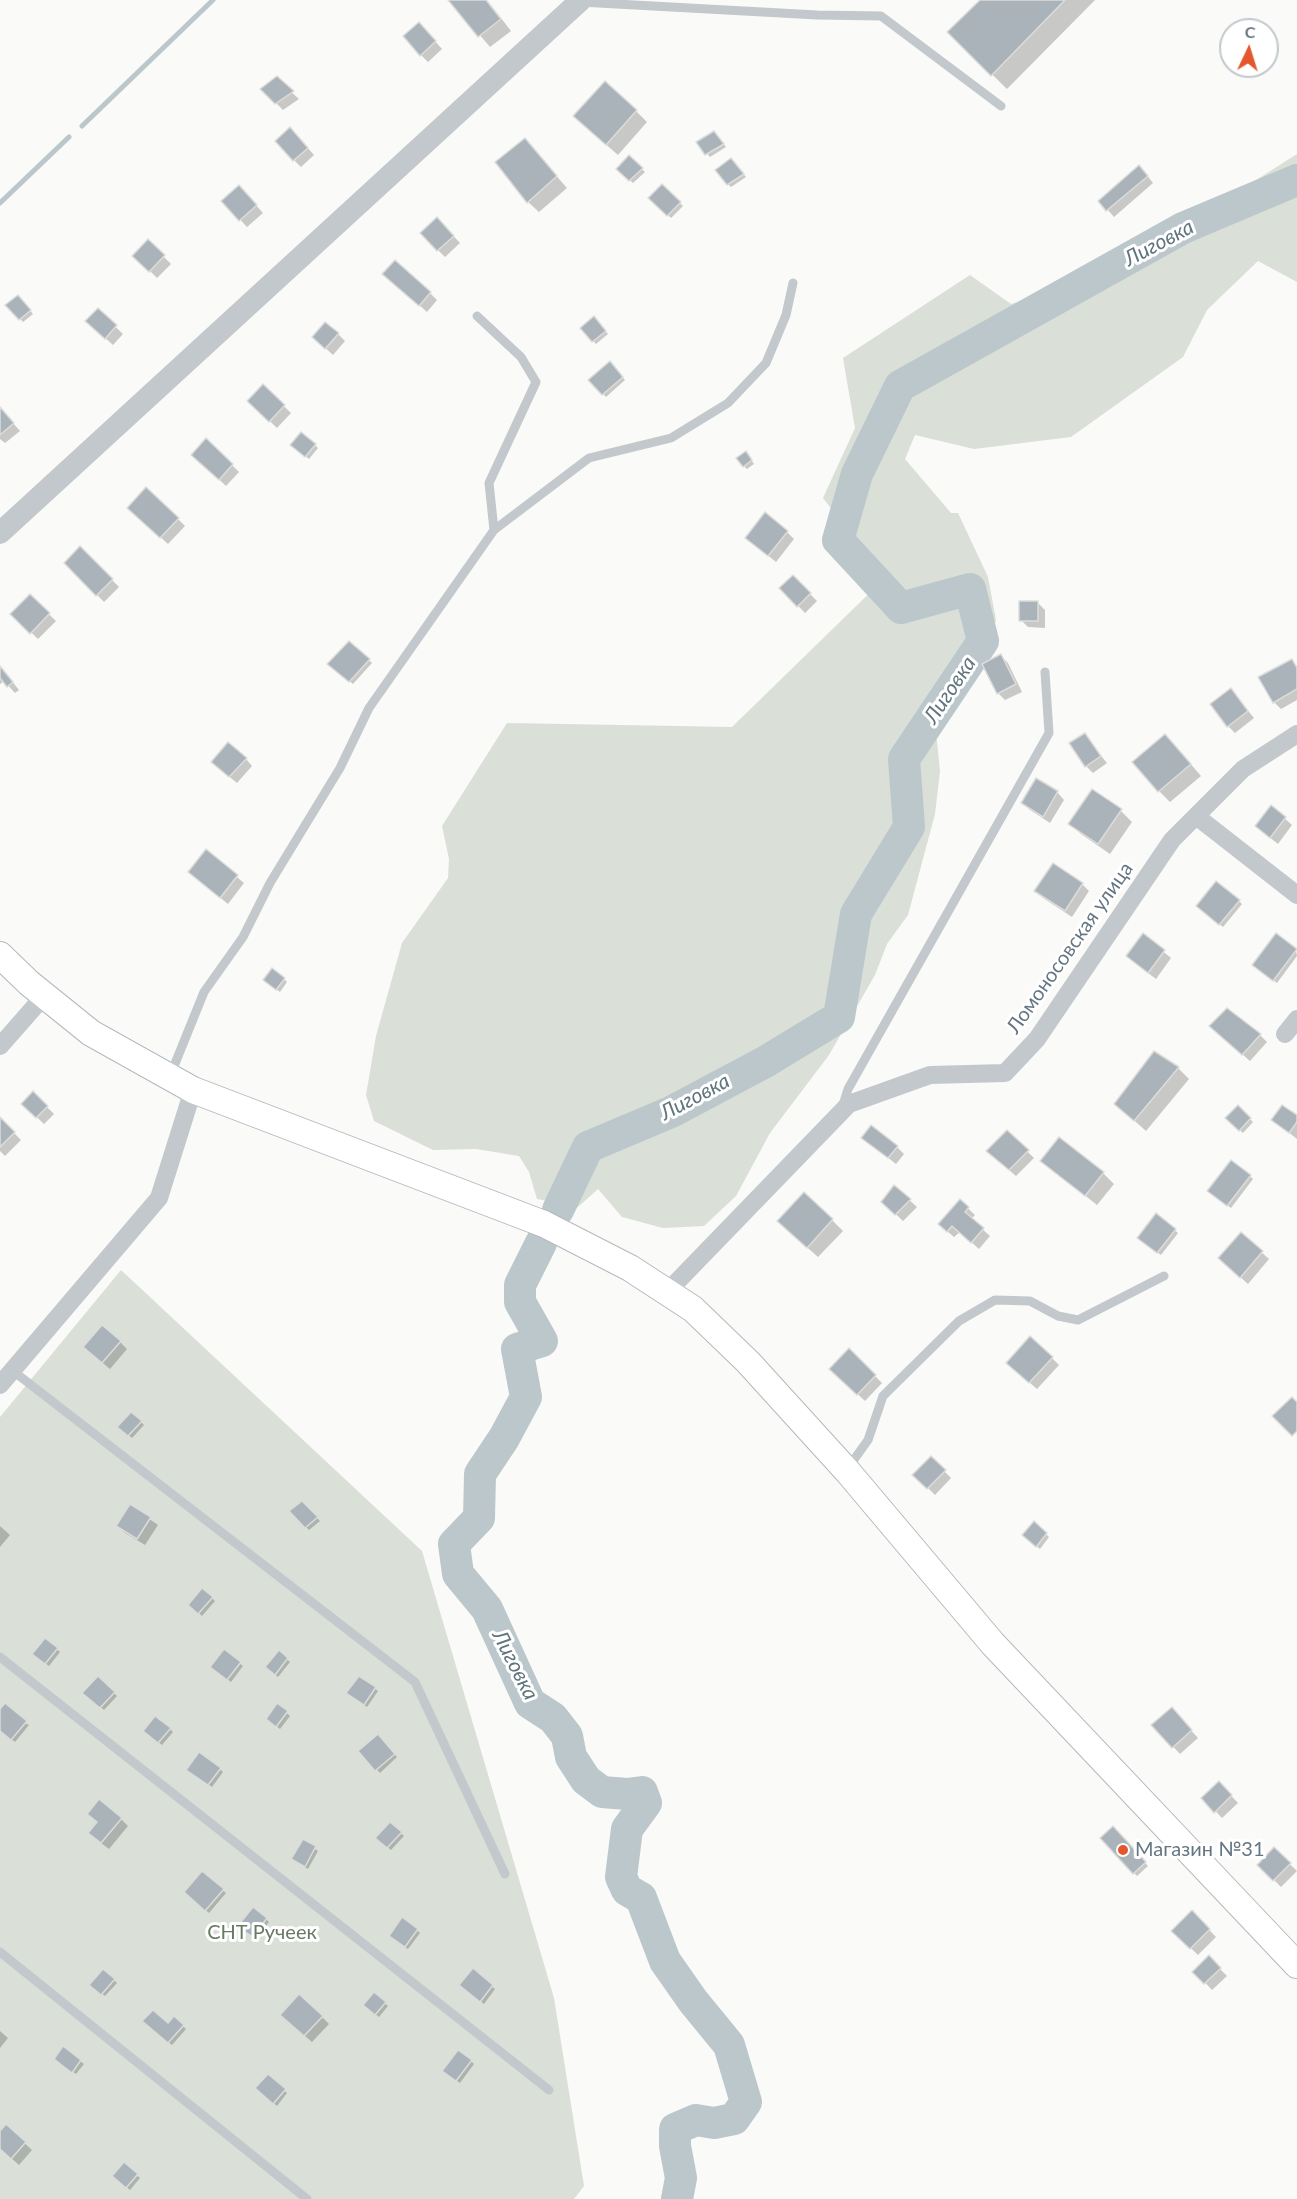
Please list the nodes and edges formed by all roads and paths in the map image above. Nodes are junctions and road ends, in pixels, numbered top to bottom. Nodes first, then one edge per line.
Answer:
1 (579, 1) edge
2 (1000, 106) dead end
3 (793, 282) dead end
4 (477, 316) dead end
5 (494, 530) junction
6 (0, 533) edge
7 (1045, 672) dead end
8 (1297, 734) edge
9 (1196, 816) junction
10 (1297, 895) edge
11 (0, 955) edge
12 (44, 996) junction
13 (1297, 1019) edge
14 (1285, 1034) dead end
15 (0, 1046) edge
16 (169, 1077) junction
17 (193, 1090) junction
18 (840, 1113) junction
19 (1164, 1276) dead end
20 (667, 1292) junction
21 (13, 1371) junction
22 (0, 1385) edge
23 (847, 1470) junction
24 (0, 1657) edge
25 (505, 1874) dead end
26 (0, 1952) edge
27 (1297, 1965) edge
28 (549, 2090) dead end
29 (307, 2199) edge

1 - 2 lane
1 - 6 street
3 - 5 lane
4 - 5 lane
5 - 16 lane
7 - 18 lane
8 - 9 street, Ломоносовская улица
9 - 10 street
9 - 18 street, Ломоносовская улица
11 - 12 main road
12 - 15 street
12 - 16 main road
13 - 14 street
16 - 17 main road
17 - 20 main road
17 - 21 street
18 - 20 street, Ломоносовская улица
19 - 23 lane
20 - 23 main road
21 - 22 street
21 - 25 lane
23 - 27 main road
24 - 28 lane
26 - 29 lane

